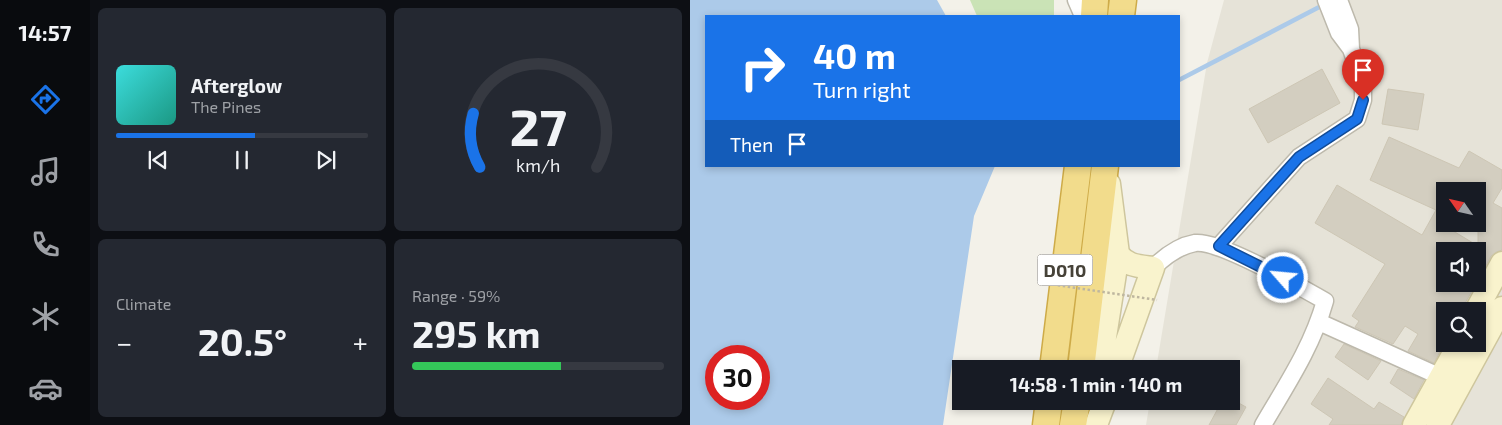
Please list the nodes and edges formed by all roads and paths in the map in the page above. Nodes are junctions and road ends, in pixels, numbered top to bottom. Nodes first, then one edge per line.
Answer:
1 (1076, 0) edge
2 (1095, 0) edge
3 (1123, 0) edge
4 (1326, 0) edge
5 (1339, 0) edge
6 (1084, 15) edge
7 (1094, 15) edge
8 (1121, 15) edge
9 (1344, 31) junction
10 (1105, 167) edge
11 (1105, 167) edge
12 (1078, 169) edge
13 (1219, 246) junction
14 (1118, 254) junction
15 (1502, 263) edge
16 (1153, 268) junction
17 (1043, 283) dead end
18 (1156, 300) dead end
19 (1481, 302) edge
20 (1502, 308) edge
21 (1319, 322) junction
22 (1455, 352) edge
23 (1054, 360) edge
24 (1082, 360) edge
25 (1101, 360) edge
26 (1120, 360) edge
27 (1441, 377) junction
28 (1048, 410) edge
29 (1075, 410) edge
30 (1094, 410) edge
31 (1102, 410) edge
32 (1046, 425) edge
33 (1073, 425) edge
34 (1091, 425) edge
35 (1096, 425) edge
36 (1264, 425) edge
37 (1414, 425) edge
38 (1438, 425) edge

1 - 6 street
2 - 7 highway
3 - 8 highway
4 - 9 street
5 - 9 street
9 - 13 street
10 - 14 main road
11 - 24 highway
12 - 23 highway, D010
13 - 16 street
13 - 21 street
14 - 16 main road
14 - 25 main road
15 - 19 main road
16 - 26 main road
17 - 18 path, bridge
20 - 38 main road
21 - 27 street
21 - 36 street
22 - 27 main road
27 - 37 main road
28 - 32 highway
29 - 33 highway
30 - 34 main road
31 - 35 main road

